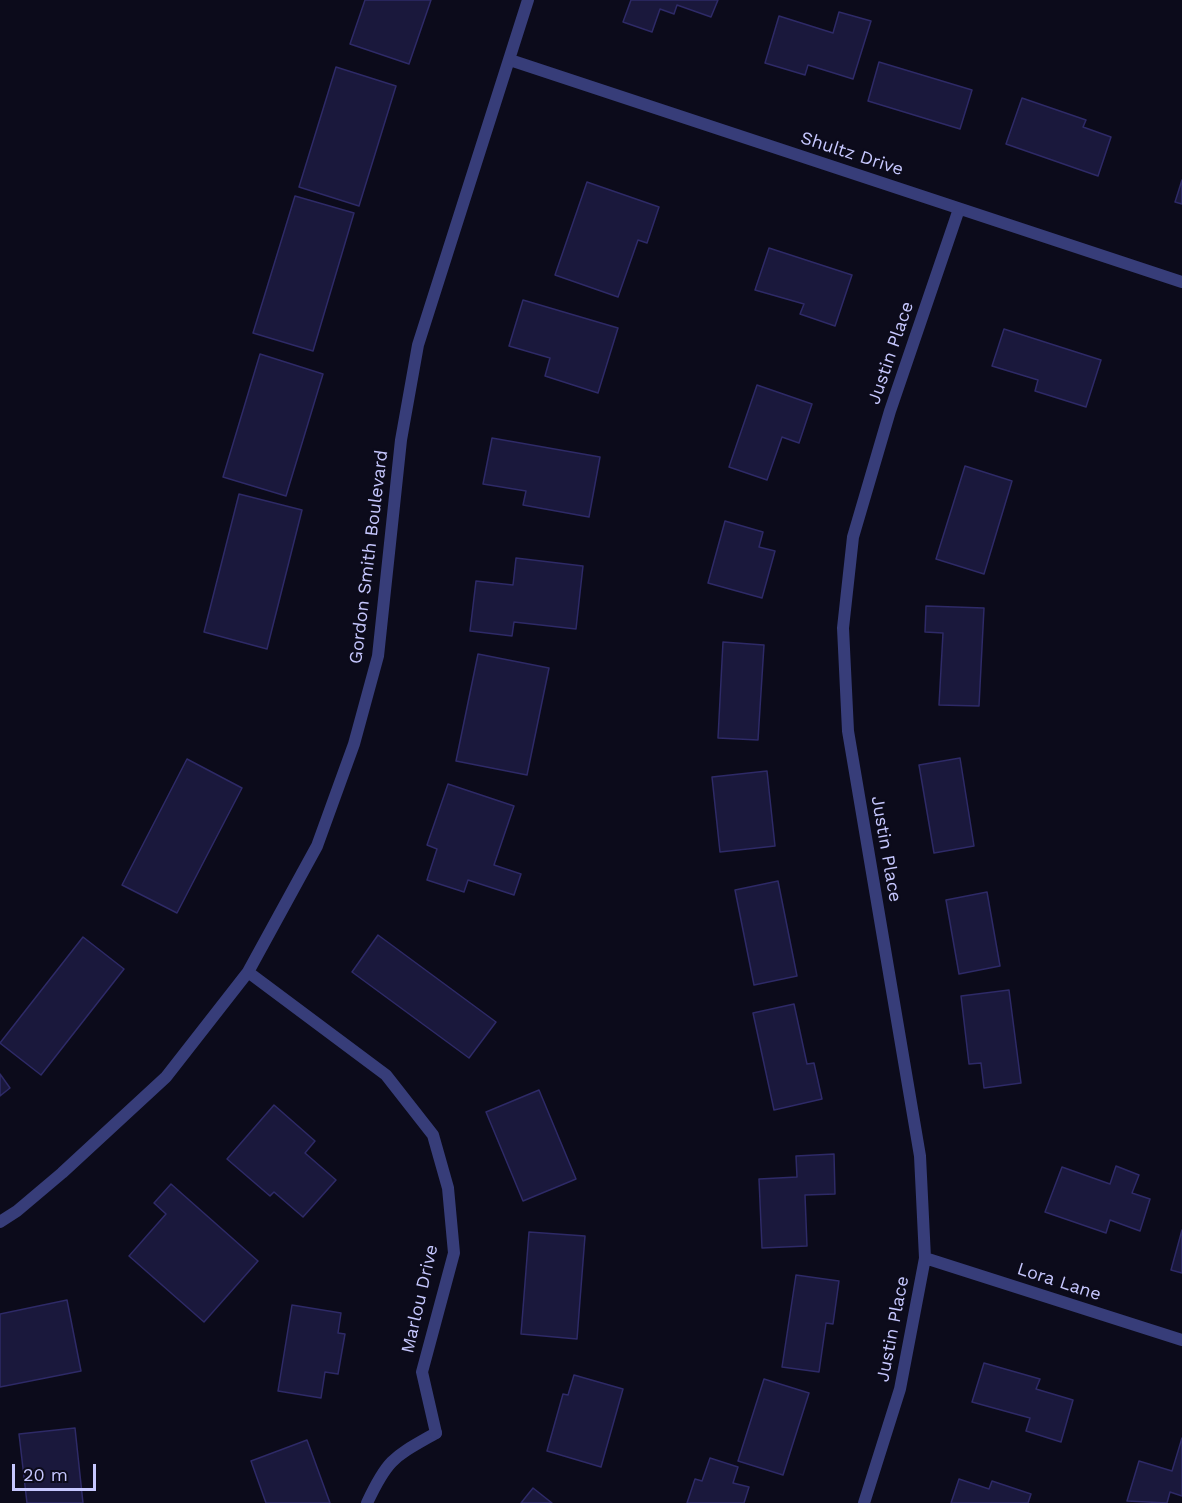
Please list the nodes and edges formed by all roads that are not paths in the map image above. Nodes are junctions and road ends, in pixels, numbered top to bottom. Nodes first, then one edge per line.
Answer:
1 (528, 0) edge
2 (510, 60) junction
3 (958, 208) junction
4 (1182, 282) edge
5 (248, 972) junction
6 (0, 1222) edge
7 (925, 1258) junction
8 (1182, 1340) edge
9 (367, 1503) edge
10 (864, 1503) edge

1 - 2 street, Gordon Smith Boulevard
2 - 3 street, Shultz Drive
2 - 5 street, Gordon Smith Boulevard
3 - 4 street, Shultz Drive
3 - 7 street, Justin Place
5 - 6 street, Gordon Smith Boulevard
5 - 9 street, Marlou Drive
7 - 8 street, Lora Lane
7 - 10 street, Justin Place

